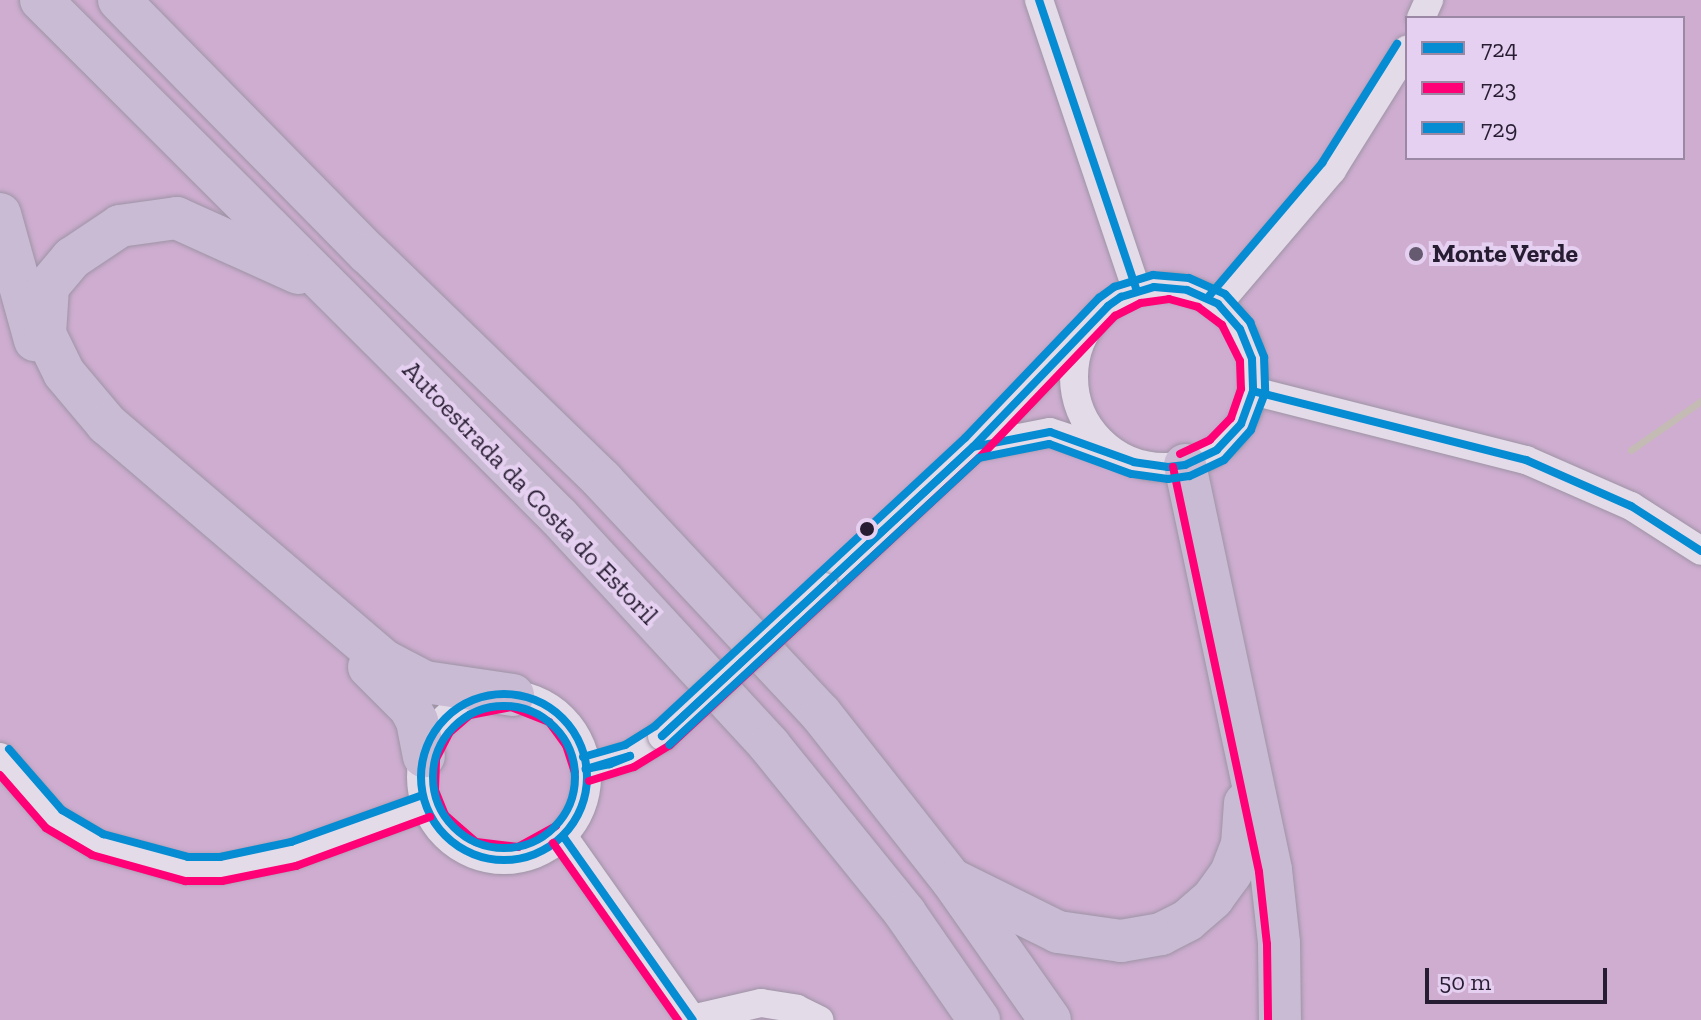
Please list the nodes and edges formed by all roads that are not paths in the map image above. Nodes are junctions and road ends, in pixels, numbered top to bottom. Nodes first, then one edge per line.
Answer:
1 (41, 0) edge
2 (119, 0) edge
3 (1039, 0) edge
4 (1405, 53) edge
5 (0, 214) edge
6 (327, 287) junction
7 (1137, 291) junction
8 (1218, 304) junction
9 (1096, 318) junction
10 (1253, 391) junction
11 (973, 447) junction
12 (1118, 455) junction
13 (1185, 465) junction
14 (1701, 551) edge
15 (513, 695) junction
16 (424, 756) junction
17 (0, 757) edge
18 (586, 769) junction
19 (1247, 770) junction
20 (426, 806) junction
21 (563, 836) junction
22 (951, 879) junction
23 (692, 1019) edge
24 (820, 1020) edge
25 (979, 1020) edge
26 (1050, 1020) edge
27 (1280, 1020) edge

1 - 6 highway, Autoestrada da Costa do Estoril
2 - 22 highway, Autoestrada da Costa do Estoril
3 - 7 street
4 - 8 street
5 - 16 highway
6 - 15 highway
6 - 25 highway, Autoestrada da Costa do Estoril
7 - 8 street
7 - 9 street
8 - 10 street
9 - 11 street
9 - 12 street
10 - 13 street
10 - 14 street
11 - 12 street
11 - 18 street, bridge
12 - 13 street
13 - 19 highway
15 - 16 street
15 - 18 street
16 - 20 street
17 - 20 street
18 - 21 street
19 - 22 highway
19 - 27 highway
20 - 21 street
21 - 23 street
22 - 26 highway, Autoestrada da Costa do Estoril
23 - 24 street

